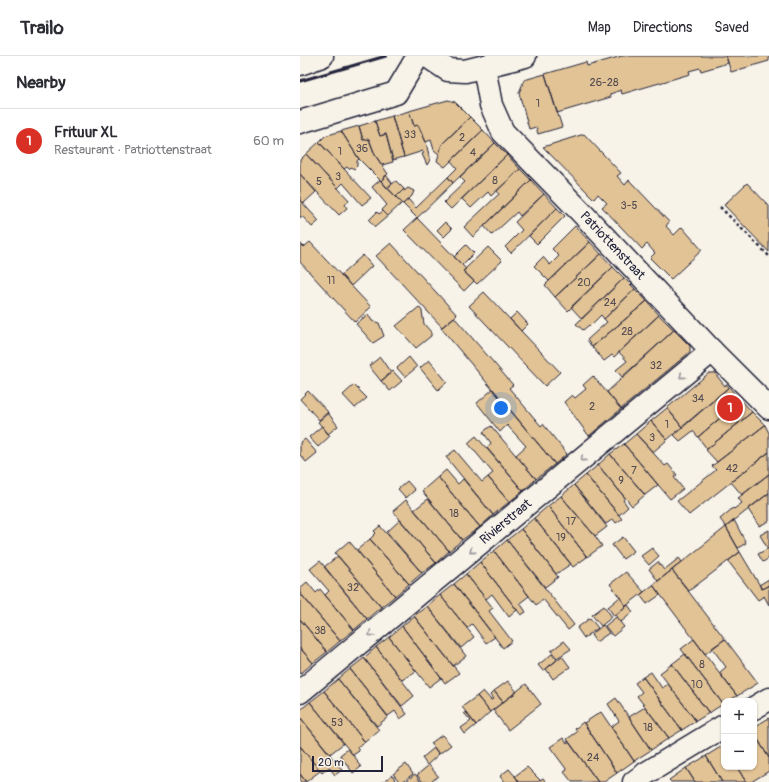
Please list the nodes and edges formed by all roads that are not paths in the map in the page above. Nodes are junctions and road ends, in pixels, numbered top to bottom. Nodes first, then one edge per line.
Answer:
1 (322, 56) edge
2 (418, 56) edge
3 (427, 56) edge
4 (525, 56) edge
5 (300, 64) edge
6 (484, 67) junction
7 (300, 122) edge
8 (712, 351) junction
9 (769, 408) edge
10 (300, 692) edge
11 (769, 699) edge
12 (757, 706) edge
13 (721, 728) edge
14 (634, 782) edge

1 - 5 street
2 - 7 street
3 - 6 street
4 - 6 street
6 - 8 street, Patriottenstraat
8 - 9 street, Patriottenstraat
8 -> 10 street, Rivierstraat
11 - 12 street
13 - 14 street

